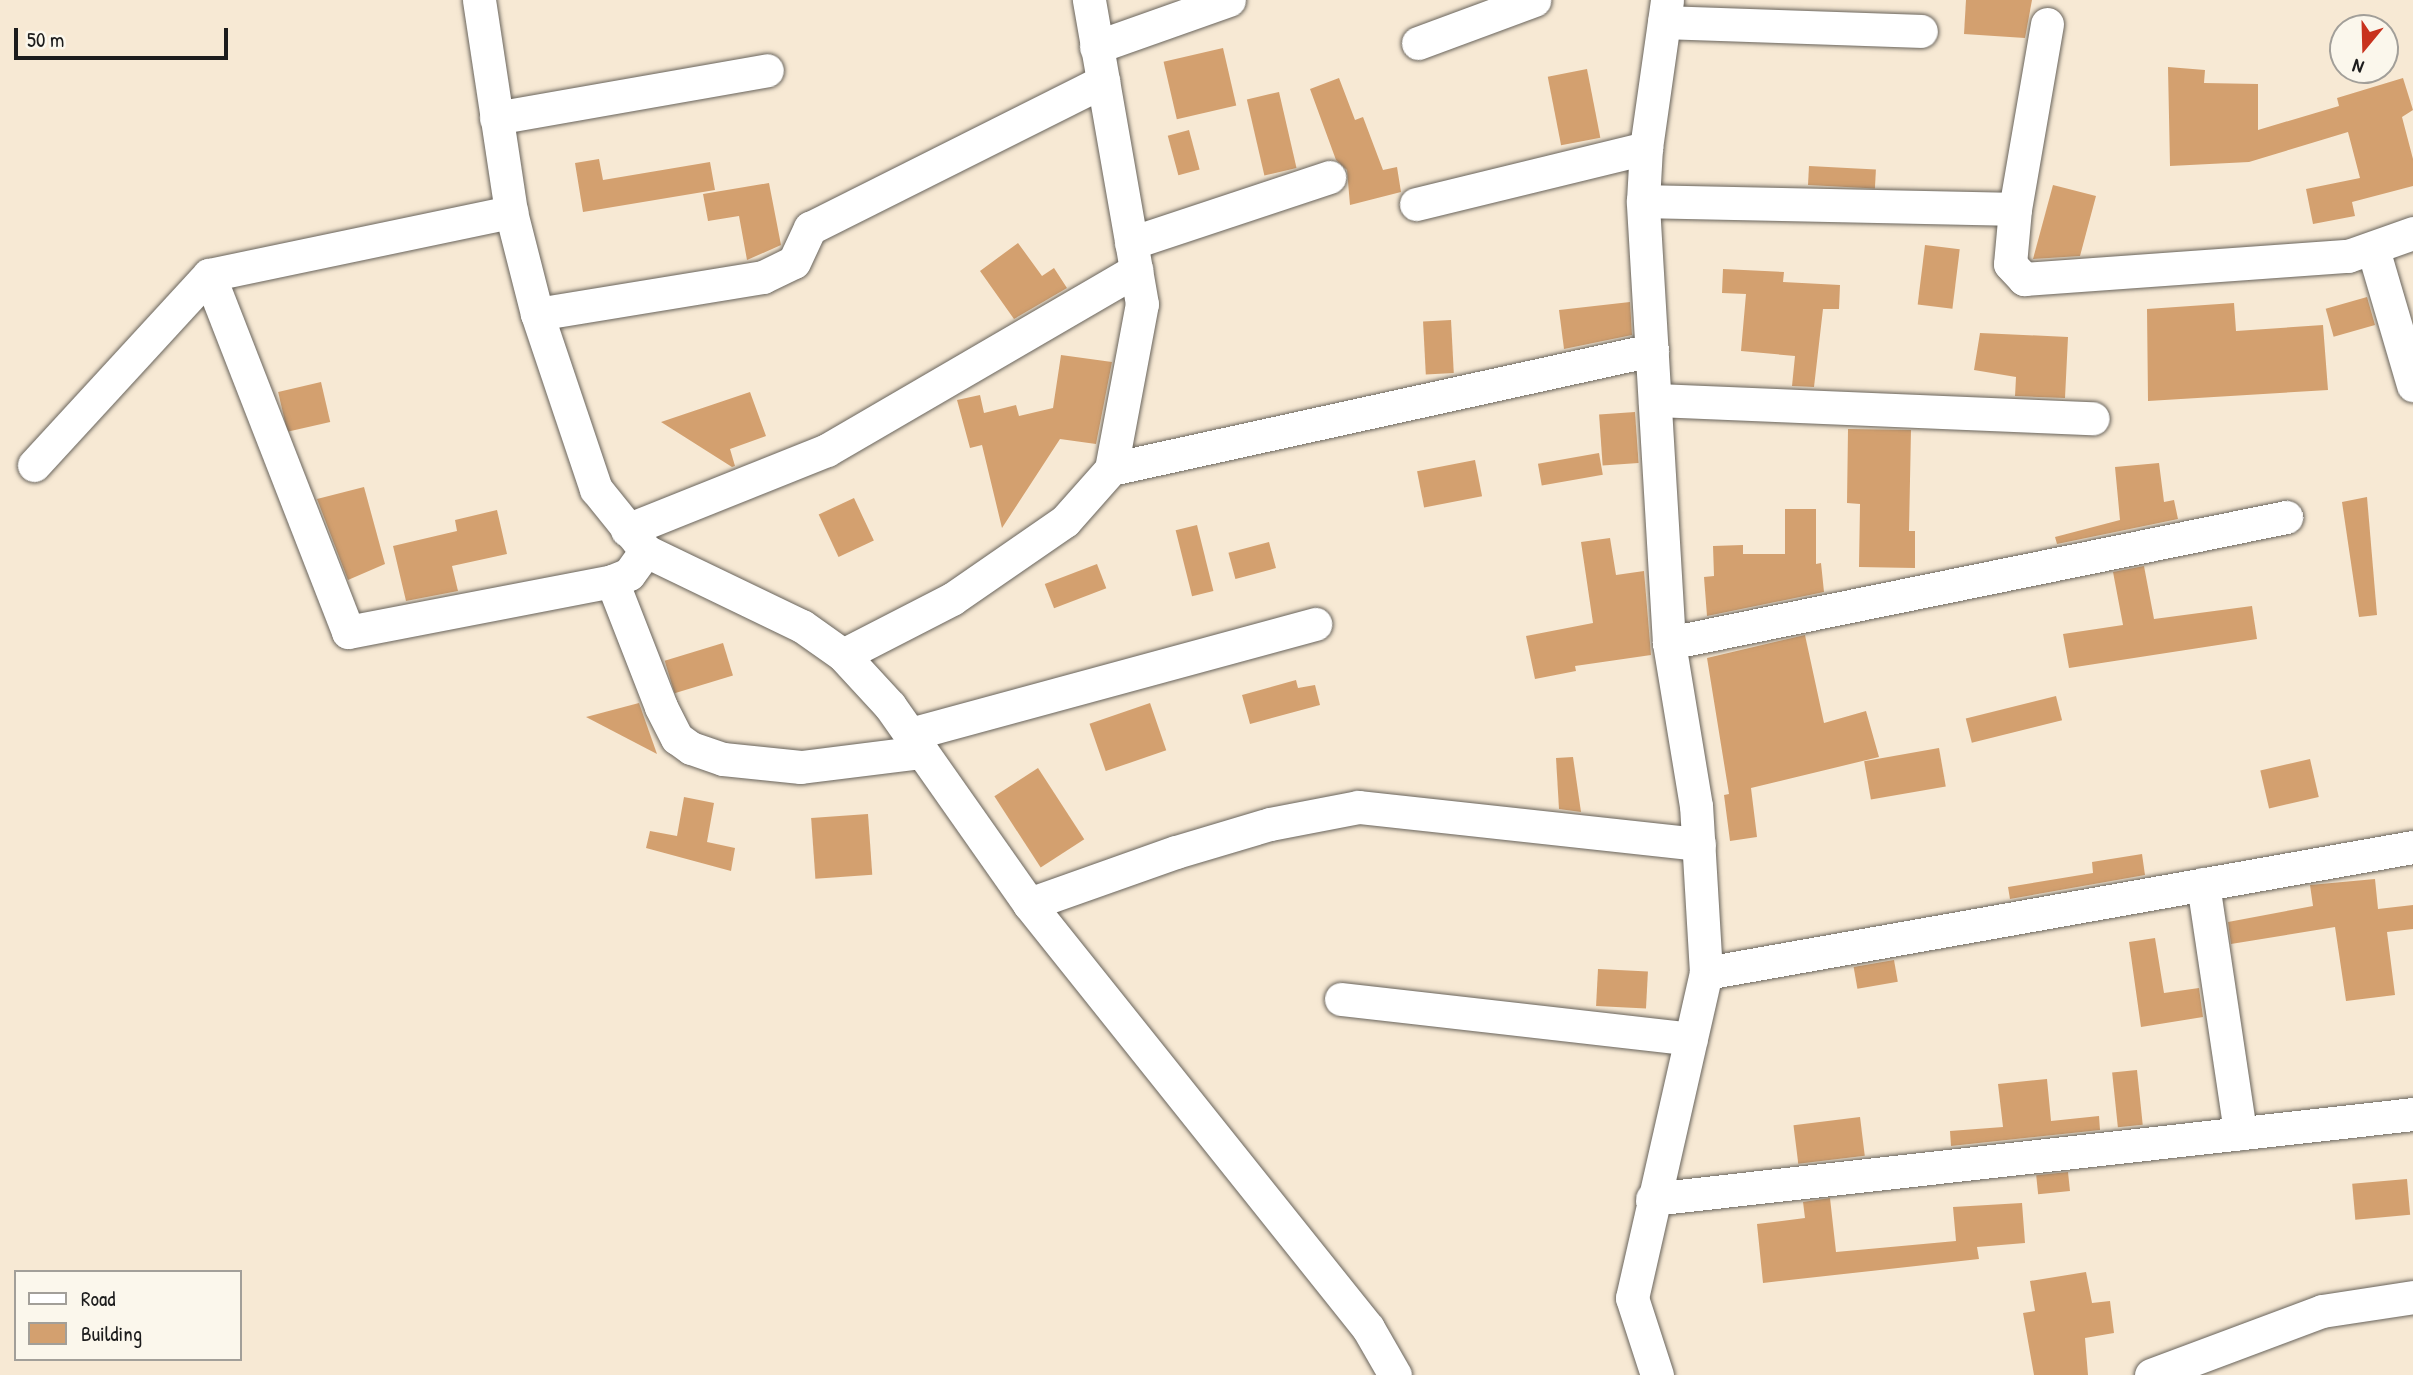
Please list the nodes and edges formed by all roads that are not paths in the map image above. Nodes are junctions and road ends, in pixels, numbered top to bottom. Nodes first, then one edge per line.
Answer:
1 (479, 0) edge
2 (1089, 0) edge
3 (1229, 0) edge
4 (1534, 0) edge
5 (1666, 11) edge
6 (2047, 24) dead end
7 (1921, 31) dead end
8 (1418, 43) dead end
9 (1096, 47) junction
10 (767, 71) dead end
11 (1103, 81) junction
12 (496, 118) junction
13 (1646, 148) junction
14 (1329, 177) dead end
15 (1643, 201) junction
16 (1416, 204) dead end
17 (2015, 209) junction
18 (511, 212) junction
19 (2413, 233) edge
20 (2373, 249) junction
21 (1134, 256) junction
22 (209, 275) junction
23 (537, 314) junction
24 (1652, 350) junction
25 (2413, 385) edge
26 (1655, 400) junction
27 (2093, 418) dead end
28 (34, 465) dead end
29 (1111, 469) junction
30 (2286, 517) dead end
31 (636, 540) junction
32 (612, 581) junction
33 (1315, 624) dead end
34 (1669, 643) junction
35 (843, 655) junction
36 (916, 743) junction
37 (1699, 844) junction
38 (2413, 852) edge
39 (2203, 884) junction
40 (1029, 904) junction
41 (1706, 973) junction
42 (1341, 999) dead end
43 (1691, 1039) junction
44 (2413, 1114) edge
45 (2240, 1133) junction
46 (1652, 1199) junction
47 (2413, 1297) edge
48 (1395, 1375) edge
49 (1657, 1375) edge
50 (2151, 1375) edge

1 - 12 street
2 - 9 street
3 - 9 street
4 - 8 street
5 - 7 street
5 - 13 street
6 - 17 street
9 - 11 street
10 - 12 street
11 - 21 street
11 - 23 street
12 - 18 street
13 - 15 street
13 - 16 street
14 - 21 street
15 - 17 street
15 - 24 street
17 - 20 street
18 - 22 street
18 - 23 street
19 - 20 street
20 - 25 street
21 - 29 street
21 - 31 street
22 - 28 street
22 - 32 street
23 - 31 street
24 - 26 street
24 - 29 street
26 - 27 street
26 - 34 street
29 - 35 street
30 - 34 street
31 - 32 street
31 - 35 street
32 - 36 street
33 - 36 street
34 - 37 street
35 - 36 street
36 - 40 street
37 - 40 street
37 - 41 street
38 - 39 street
39 - 41 street
39 - 45 street
40 - 48 street
41 - 43 street
42 - 43 street
43 - 46 street
44 - 45 street
45 - 46 street
46 - 49 street
47 - 50 street

